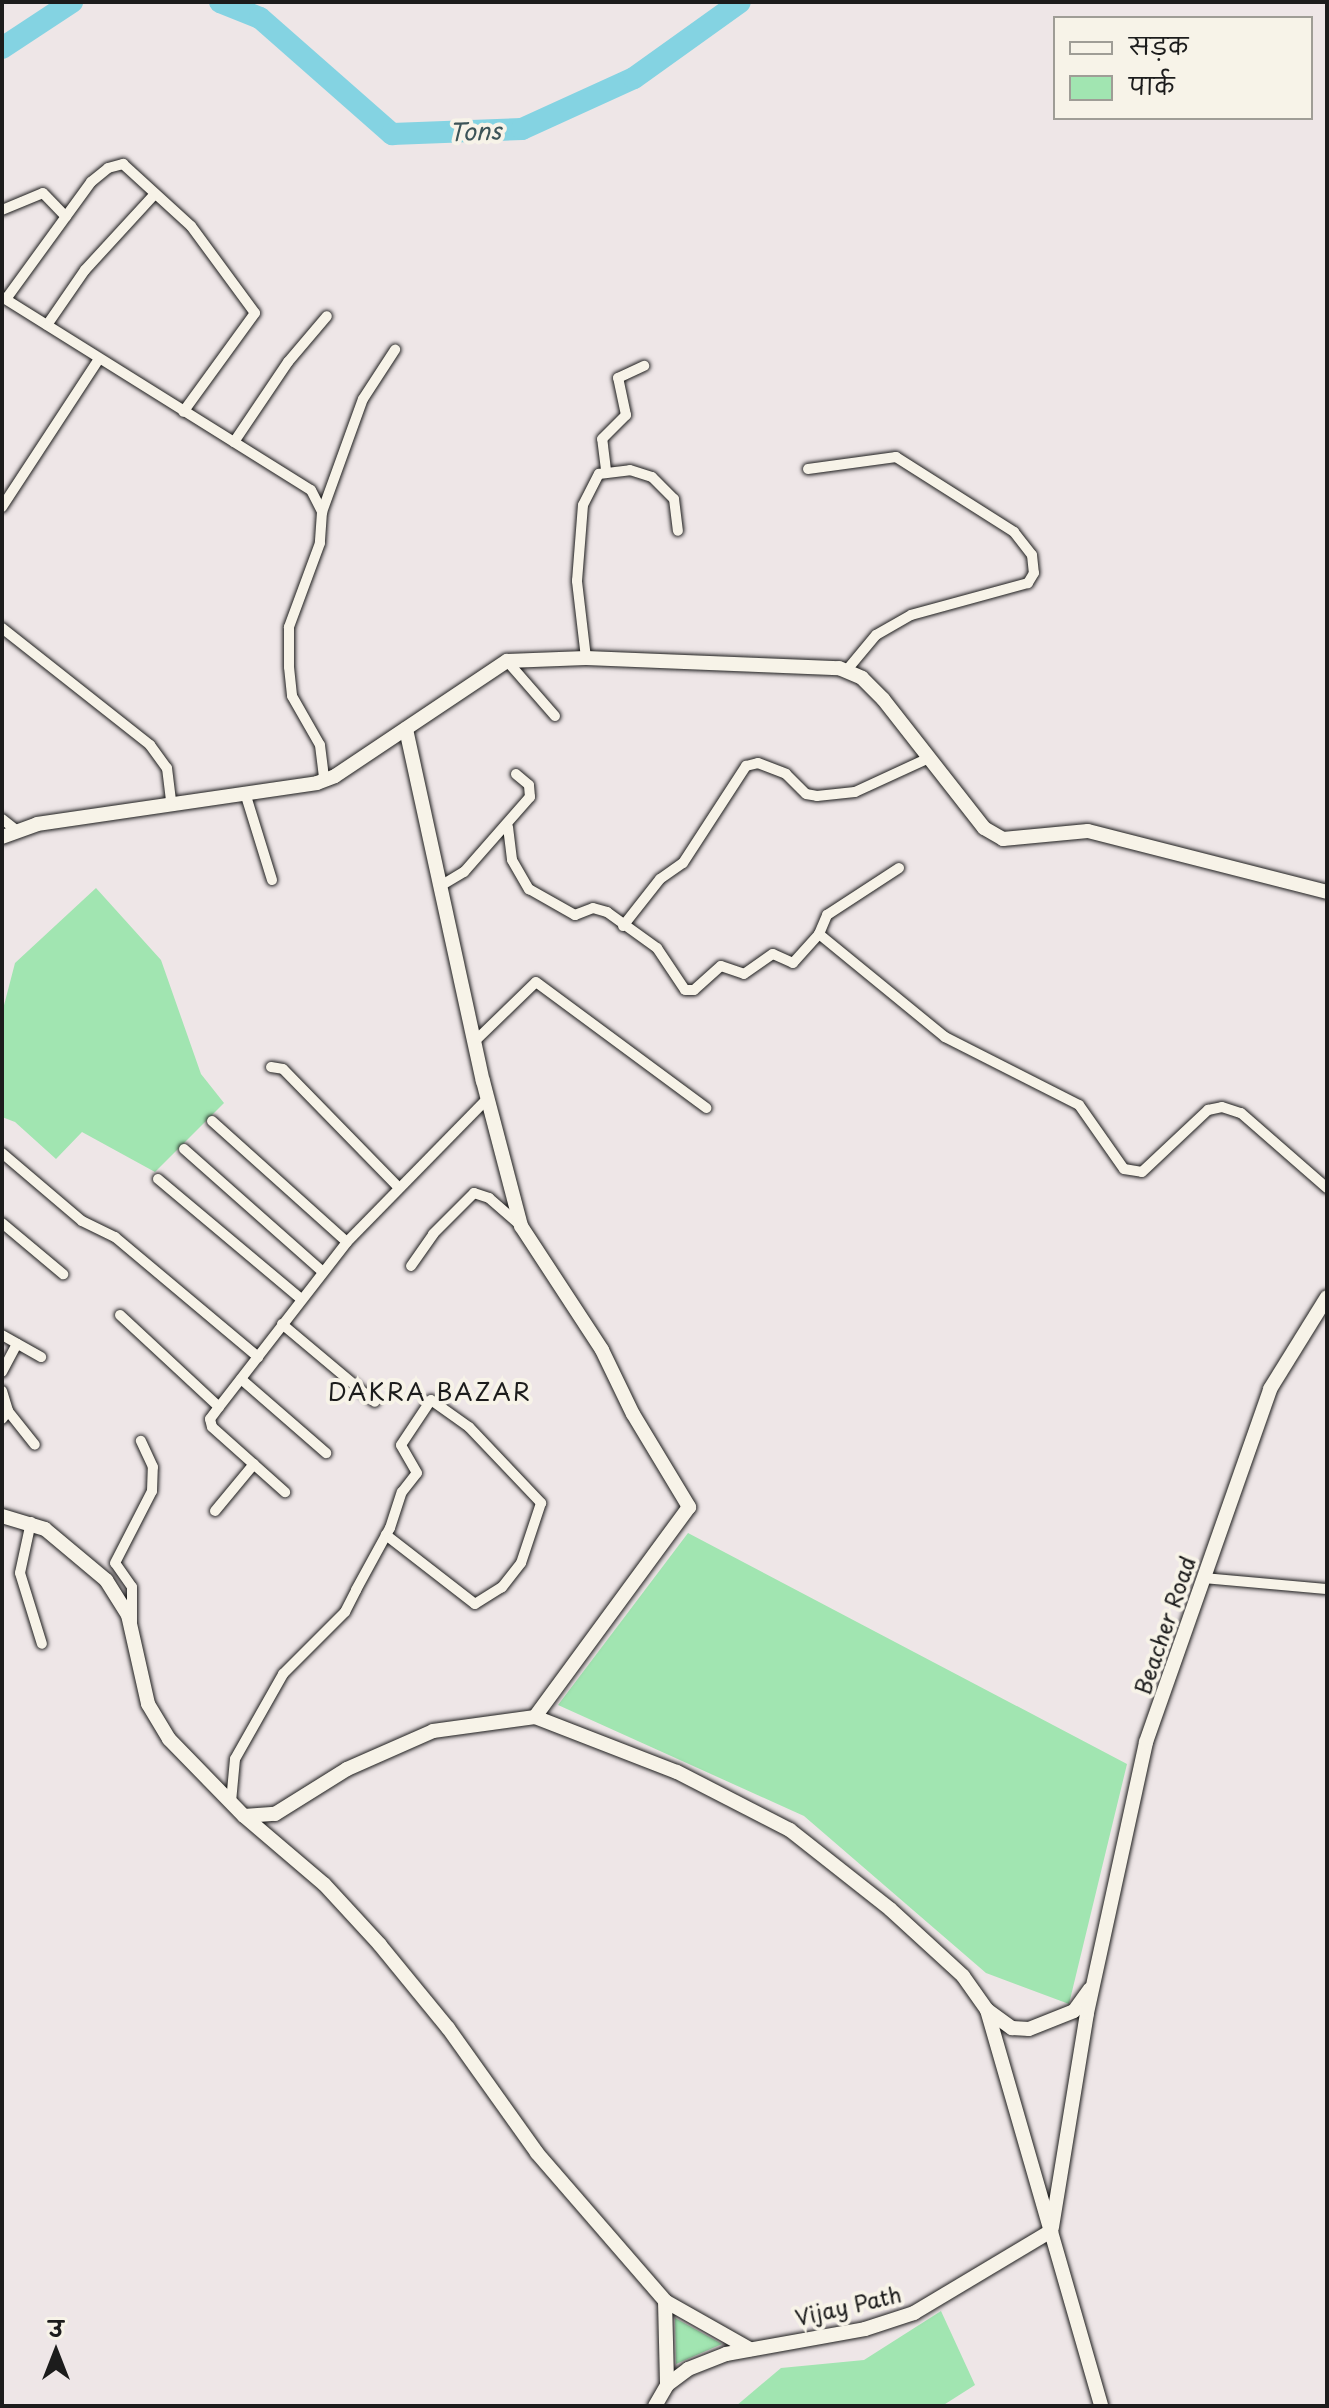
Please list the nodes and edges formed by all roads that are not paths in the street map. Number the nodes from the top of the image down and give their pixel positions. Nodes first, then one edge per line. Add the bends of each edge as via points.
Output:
1 (155, 194) junction
2 (2, 210) edge
3 (66, 217) junction
4 (4, 298) edge
5 (327, 316) dead end
6 (47, 325) junction
7 (395, 350) dead end
8 (99, 359) junction
9 (644, 366) dead end
10 (183, 412) junction
11 (234, 442) junction
12 (808, 469) dead end
13 (606, 470) junction
14 (2, 507) edge
15 (322, 512) junction
16 (678, 531) dead end
17 (2, 628) edge
18 (586, 658) junction
19 (507, 661) junction
20 (846, 671) junction
21 (555, 716) dead end
22 (406, 729) junction
23 (929, 758) junction
24 (516, 774) dead end
25 (324, 780) junction
26 (246, 796) junction
27 (172, 806) junction
28 (2, 819) edge
29 (508, 827) junction
30 (16, 830) junction
31 (2, 837) edge
32 (899, 868) dead end
33 (272, 880) dead end
34 (442, 885) junction
35 (1327, 892) edge
36 (623, 926) junction
37 (819, 934) junction
38 (474, 1042) junction
39 (271, 1067) dead end
40 (487, 1099) junction
41 (706, 1108) dead end
42 (212, 1121) dead end
43 (184, 1149) dead end
44 (2, 1153) edge
45 (158, 1179) dead end
46 (399, 1188) junction
47 (1327, 1188) edge
48 (2, 1223) edge
49 (521, 1226) junction
50 (347, 1242) junction
51 (411, 1266) dead end
52 (322, 1271) junction
53 (63, 1274) dead end
54 (1327, 1297) edge
55 (301, 1299) junction
56 (120, 1315) dead end
57 (282, 1324) junction
58 (2, 1335) edge
59 (17, 1344) junction
60 (41, 1357) dead end
61 (258, 1357) junction
62 (2, 1372) edge
63 (241, 1379) junction
64 (2, 1391) edge
65 (375, 1402) dead end
66 (219, 1407) junction
67 (5, 1415) edge
68 (141, 1441) dead end
69 (35, 1445) dead end
70 (326, 1453) dead end
71 (254, 1464) junction
72 (285, 1492) dead end
73 (215, 1511) dead end
74 (2, 1516) edge
75 (31, 1522) junction
76 (386, 1535) junction
77 (1203, 1578) junction
78 (1327, 1589) edge
79 (131, 1629) junction
80 (42, 1644) dead end
81 (535, 1717) junction
82 (231, 1802) junction
83 (244, 1816) junction
84 (1093, 1986) junction
85 (987, 2010) junction
86 (1051, 2231) junction
87 (665, 2301) junction
88 (750, 2349) junction
89 (667, 2385) junction
90 (655, 2406) edge
91 (1101, 2406) edge

1 - 3 street via 123,164 115,165 100,173
1 - 6 street via 85,270
1 - 10 street via 191,226 255,313
2 - 3 street via 43,193
3 - 4 street
4 - 6 street
5 - 11 street via 288,362
6 - 8 street
7 - 15 street via 363,399
8 - 10 street
8 - 14 street
9 - 13 street via 618,378 626,415 602,439
10 - 11 street
11 - 15 street via 303,483
12 - 20 street via 896,457 1014,532 1032,555 1034,573 1028,583 911,615 876,635
13 - 16 street via 652,477 674,499
13 - 18 street via 583,505 577,581
15 - 25 street via 317,555 289,627 289,667 292,696 320,745
17 - 27 street via 150,745 167,768
18 - 19 street
18 - 20 street
19 - 21 street
19 - 22 street
20 - 23 street via 883,699
22 - 25 street
22 - 34 street
23 - 35 street via 984,828 1003,839 1088,831
23 - 36 street via 855,792 817,796 806,794 786,774 752,763 724,794 683,863 660,879
24 - 29 street via 532,793
25 - 26 street
26 - 27 street
26 - 33 street
27 - 30 street
28 - 30 street
29 - 34 street via 464,872
29 - 36 street via 512,860 529,889 575,915 600,908
30 - 31 street
32 - 37 street via 835,908
34 - 38 street
36 - 37 street via 657,948 669,972 689,991 721,966 744,974 773,954 793,963
37 - 47 street via 945,1037 1079,1105 1124,1169 1142,1172 1208,1110 1222,1107 1241,1113
38 - 40 street
38 - 41 street via 536,982
39 - 46 street via 283,1069
40 - 46 street
40 - 49 street
42 - 50 street
43 - 52 street
44 - 61 street via 82,1221 115,1237
45 - 55 street
46 - 50 street
48 - 53 street
49 - 51 street via 489,1198 474,1193 433,1234
49 - 81 street via 602,1350 689,1507
50 - 52 street
52 - 55 street
54 - 77 street, Beacher Road via 1270,1389
55 - 57 street
56 - 66 street
57 - 61 street
57 - 65 street
58 - 59 street
59 - 60 street
59 - 62 street
61 - 63 street
63 - 66 street
63 - 70 street
64 - 67 street
66 - 71 street via 210,1419 212,1427
67 - 69 street
68 - 79 street via 153,1467 152,1491 115,1563 132,1587
71 - 72 street
71 - 73 street
74 - 75 street
75 - 79 street via 106,1580
75 - 80 street via 20,1573
76 - 76 street via 402,1492 417,1473 401,1445 433,1399 469,1427 541,1503 521,1563 502,1587 475,1604
76 - 82 street via 345,1612 283,1674 235,1759
77 - 78 street
77 - 84 street, Beacher Road via 1146,1742
79 - 82 street via 148,1704 169,1739
81 - 83 street via 433,1731 347,1769 275,1814
81 - 85 street via 677,1772 790,1830 890,1909 963,1976
82 - 83 street
83 - 87 street via 324,1884 380,1945 448,2028 537,2153
84 - 85 street via 1074,2011 1029,2029 1012,2028
84 - 86 street, Beacher Road
85 - 86 street
86 - 88 street, Vijay Path via 914,2313 865,2329
86 - 91 street
87 - 88 street
87 - 89 street
88 - 89 street, Vijay Path via 688,2369
89 - 90 street, Vijay Path

